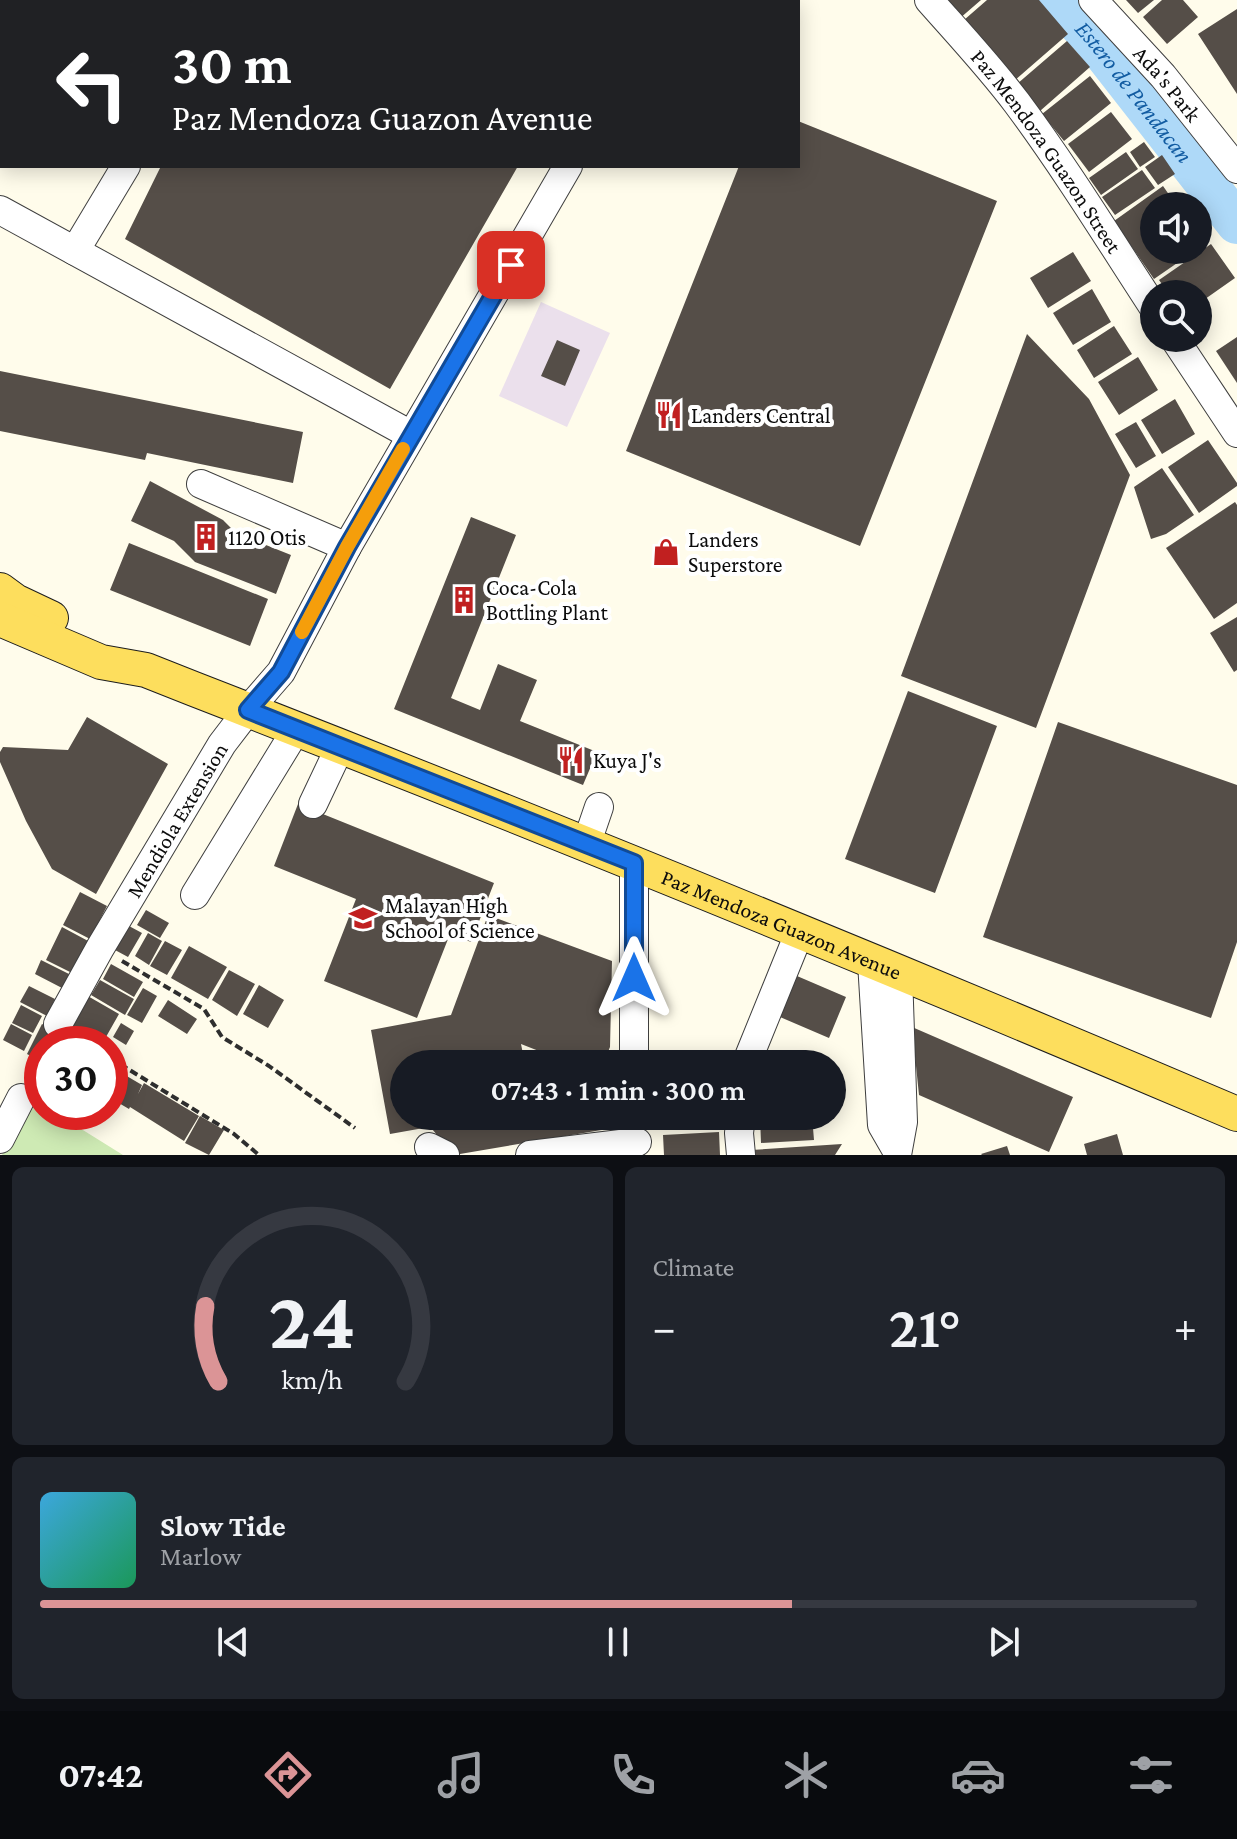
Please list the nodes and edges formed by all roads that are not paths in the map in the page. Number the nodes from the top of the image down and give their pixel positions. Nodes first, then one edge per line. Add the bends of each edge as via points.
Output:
1 (929, 0) edge
2 (1093, 0) edge
3 (125, 168) edge
4 (567, 168) edge
5 (1237, 169) edge
6 (0, 210) edge
7 (75, 251) junction
8 (1140, 287) edge
9 (1183, 352) edge
10 (1237, 433) edge
11 (411, 435) junction
12 (201, 484) dead end
13 (347, 547) junction
14 (0, 590) edge
15 (0, 619) edge
16 (146, 670) junction
17 (248, 710) junction
18 (296, 730) junction
19 (340, 747) junction
20 (313, 804) dead end
21 (599, 807) dead end
22 (586, 845) junction
23 (634, 863) junction
24 (195, 895) dead end
25 (800, 931) junction
26 (885, 967) junction
27 (58, 1024) dead end
28 (634, 1050) edge
29 (752, 1050) edge
30 (21, 1098) dead end
31 (1237, 1114) edge
32 (739, 1130) edge
33 (637, 1138) edge
34 (0, 1139) edge
35 (897, 1153) edge
36 (530, 1155) edge
37 (741, 1155) edge

1 - 8 street, Paz Mendoza Guazon Street via 1016,103
2 - 5 street, Ada's Park
3 - 7 street
4 - 11 street, Mendiola Extension
6 - 7 street
7 - 11 street
9 - 10 street
11 - 13 street, Mendiola Extension
12 - 13 street
13 - 17 street, Mendiola Extension via 281,672
14 - 16 main road, Paz Mendoza Guazon Avenue via 109,645
15 - 16 main road, Paz Mendoza Guazon Avenue via 101,662
16 - 17 main road, Paz Mendoza Guazon Avenue
17 - 18 main road, Paz Mendoza Guazon Avenue
17 - 27 street, Mendiola Extension via 222,744
18 - 19 main road, Paz Mendoza Guazon Avenue
18 - 24 street
19 - 20 street
19 - 22 main road, Paz Mendoza Guazon Avenue
21 - 22 street
22 - 23 main road, Paz Mendoza Guazon Avenue
23 - 25 main road, Paz Mendoza Guazon Avenue
23 - 28 street
25 - 26 main road, Paz Mendoza Guazon Avenue
25 - 29 street
26 - 31 main road, Paz Mendoza Guazon Avenue
26 - 35 street via 903,1122
30 - 34 street
32 - 37 street
33 - 36 street

